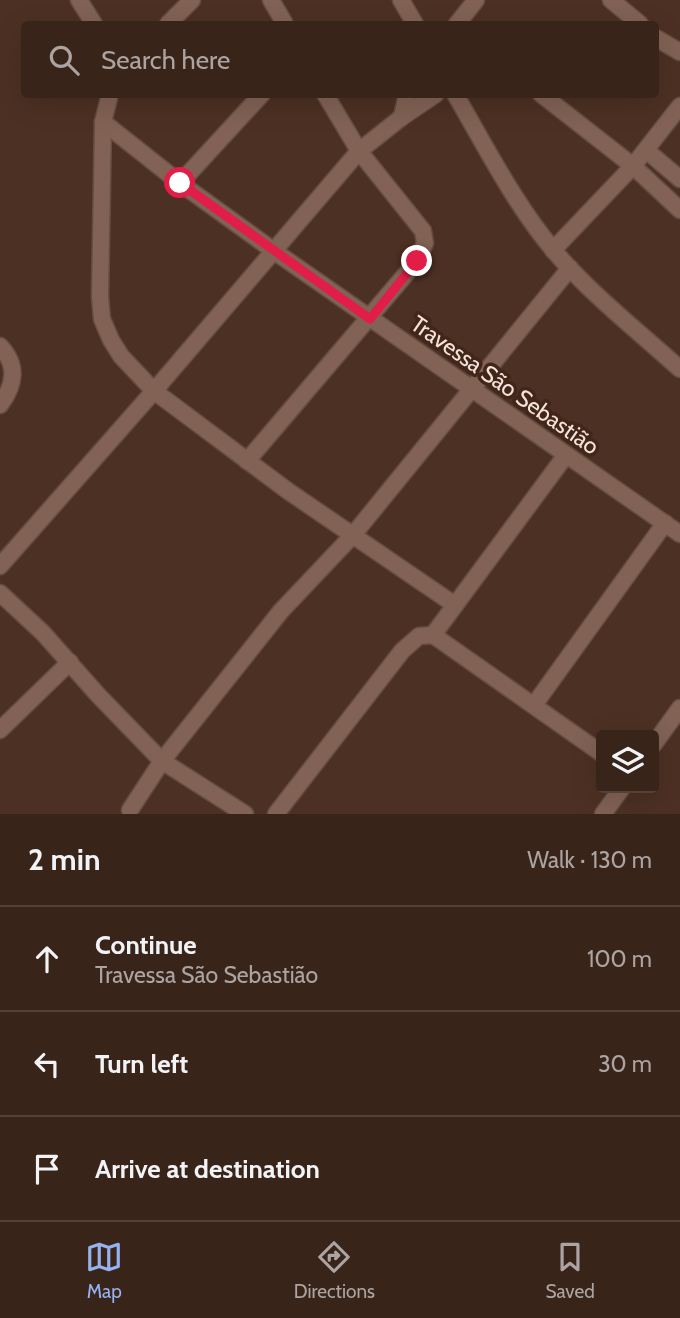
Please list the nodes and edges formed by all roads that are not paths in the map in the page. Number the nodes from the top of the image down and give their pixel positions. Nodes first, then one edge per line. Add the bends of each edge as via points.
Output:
1 (79, 0) edge
2 (192, 0) edge
3 (271, 0) edge
4 (401, 0) edge
5 (476, 0) edge
6 (611, 0) edge
7 (91, 21) edge
8 (171, 21) edge
9 (283, 21) edge
10 (413, 21) edge
11 (459, 21) edge
12 (636, 21) edge
13 (659, 40) edge
14 (679, 51) edge
15 (109, 98) edge
16 (258, 98) edge
17 (327, 98) edge
18 (406, 98) edge
19 (430, 98) edge
20 (457, 98) edge
21 (546, 98) edge
22 (680, 106) edge
23 (402, 117) junction
24 (103, 122) junction
25 (646, 150) junction
26 (359, 151) junction
27 (633, 166) junction
28 (680, 179) edge
29 (180, 183) junction
30 (680, 210) edge
31 (553, 250) junction
32 (274, 251) junction
33 (570, 268) junction
34 (370, 319) junction
35 (0, 346) edge
36 (680, 369) edge
37 (472, 390) junction
38 (154, 391) junction
39 (0, 405) edge
40 (566, 455) junction
41 (247, 461) junction
42 (665, 523) junction
43 (680, 534) edge
44 (353, 535) junction
45 (0, 566) edge
46 (0, 593) edge
47 (456, 605) junction
48 (433, 635) junction
49 (70, 662) junction
50 (534, 705) junction
51 (680, 708) edge
52 (0, 730) edge
53 (659, 737) edge
54 (596, 750) edge
55 (162, 761) junction
56 (618, 793) edge
57 (130, 810) dead end
58 (245, 814) edge
59 (276, 814) edge
60 (603, 814) edge

1 - 7 street
2 - 8 street
3 - 9 street
4 - 10 street
5 - 11 street
6 - 12 street
13 - 14 street
15 - 24 street
16 - 29 street
17 - 26 street
18 - 23 street
19 - 23 street
20 - 31 street
21 - 27 street
22 - 25 street
23 - 26 street
24 - 29 street, Travessa São Sebastião
24 - 38 street via 102,319 121,356
25 - 27 street
25 - 28 street
26 - 32 street
26 - 34 street via 425,237 417,261
27 - 30 street
27 - 31 street
29 - 32 street, Travessa São Sebastião
31 - 33 street
32 - 34 street, Travessa São Sebastião
32 - 38 street
33 - 36 street
33 - 37 street
34 - 37 street, Travessa São Sebastião
34 - 41 street
35 - 39 street via 9,357 14,376
37 - 40 street, Travessa São Sebastião
37 - 44 street
38 - 41 street
38 - 45 street
40 - 42 street, Travessa São Sebastião
40 - 47 street
41 - 44 street
42 - 43 street, Travessa São Sebastião
42 - 50 street
44 - 47 street
44 - 55 street via 281,611
46 - 49 street
47 - 48 street
48 - 50 street
48 - 59 street via 419,636 402,651
49 - 52 street
49 - 55 street
50 - 54 street
51 - 53 street
55 - 57 street
55 - 58 street
56 - 60 street

